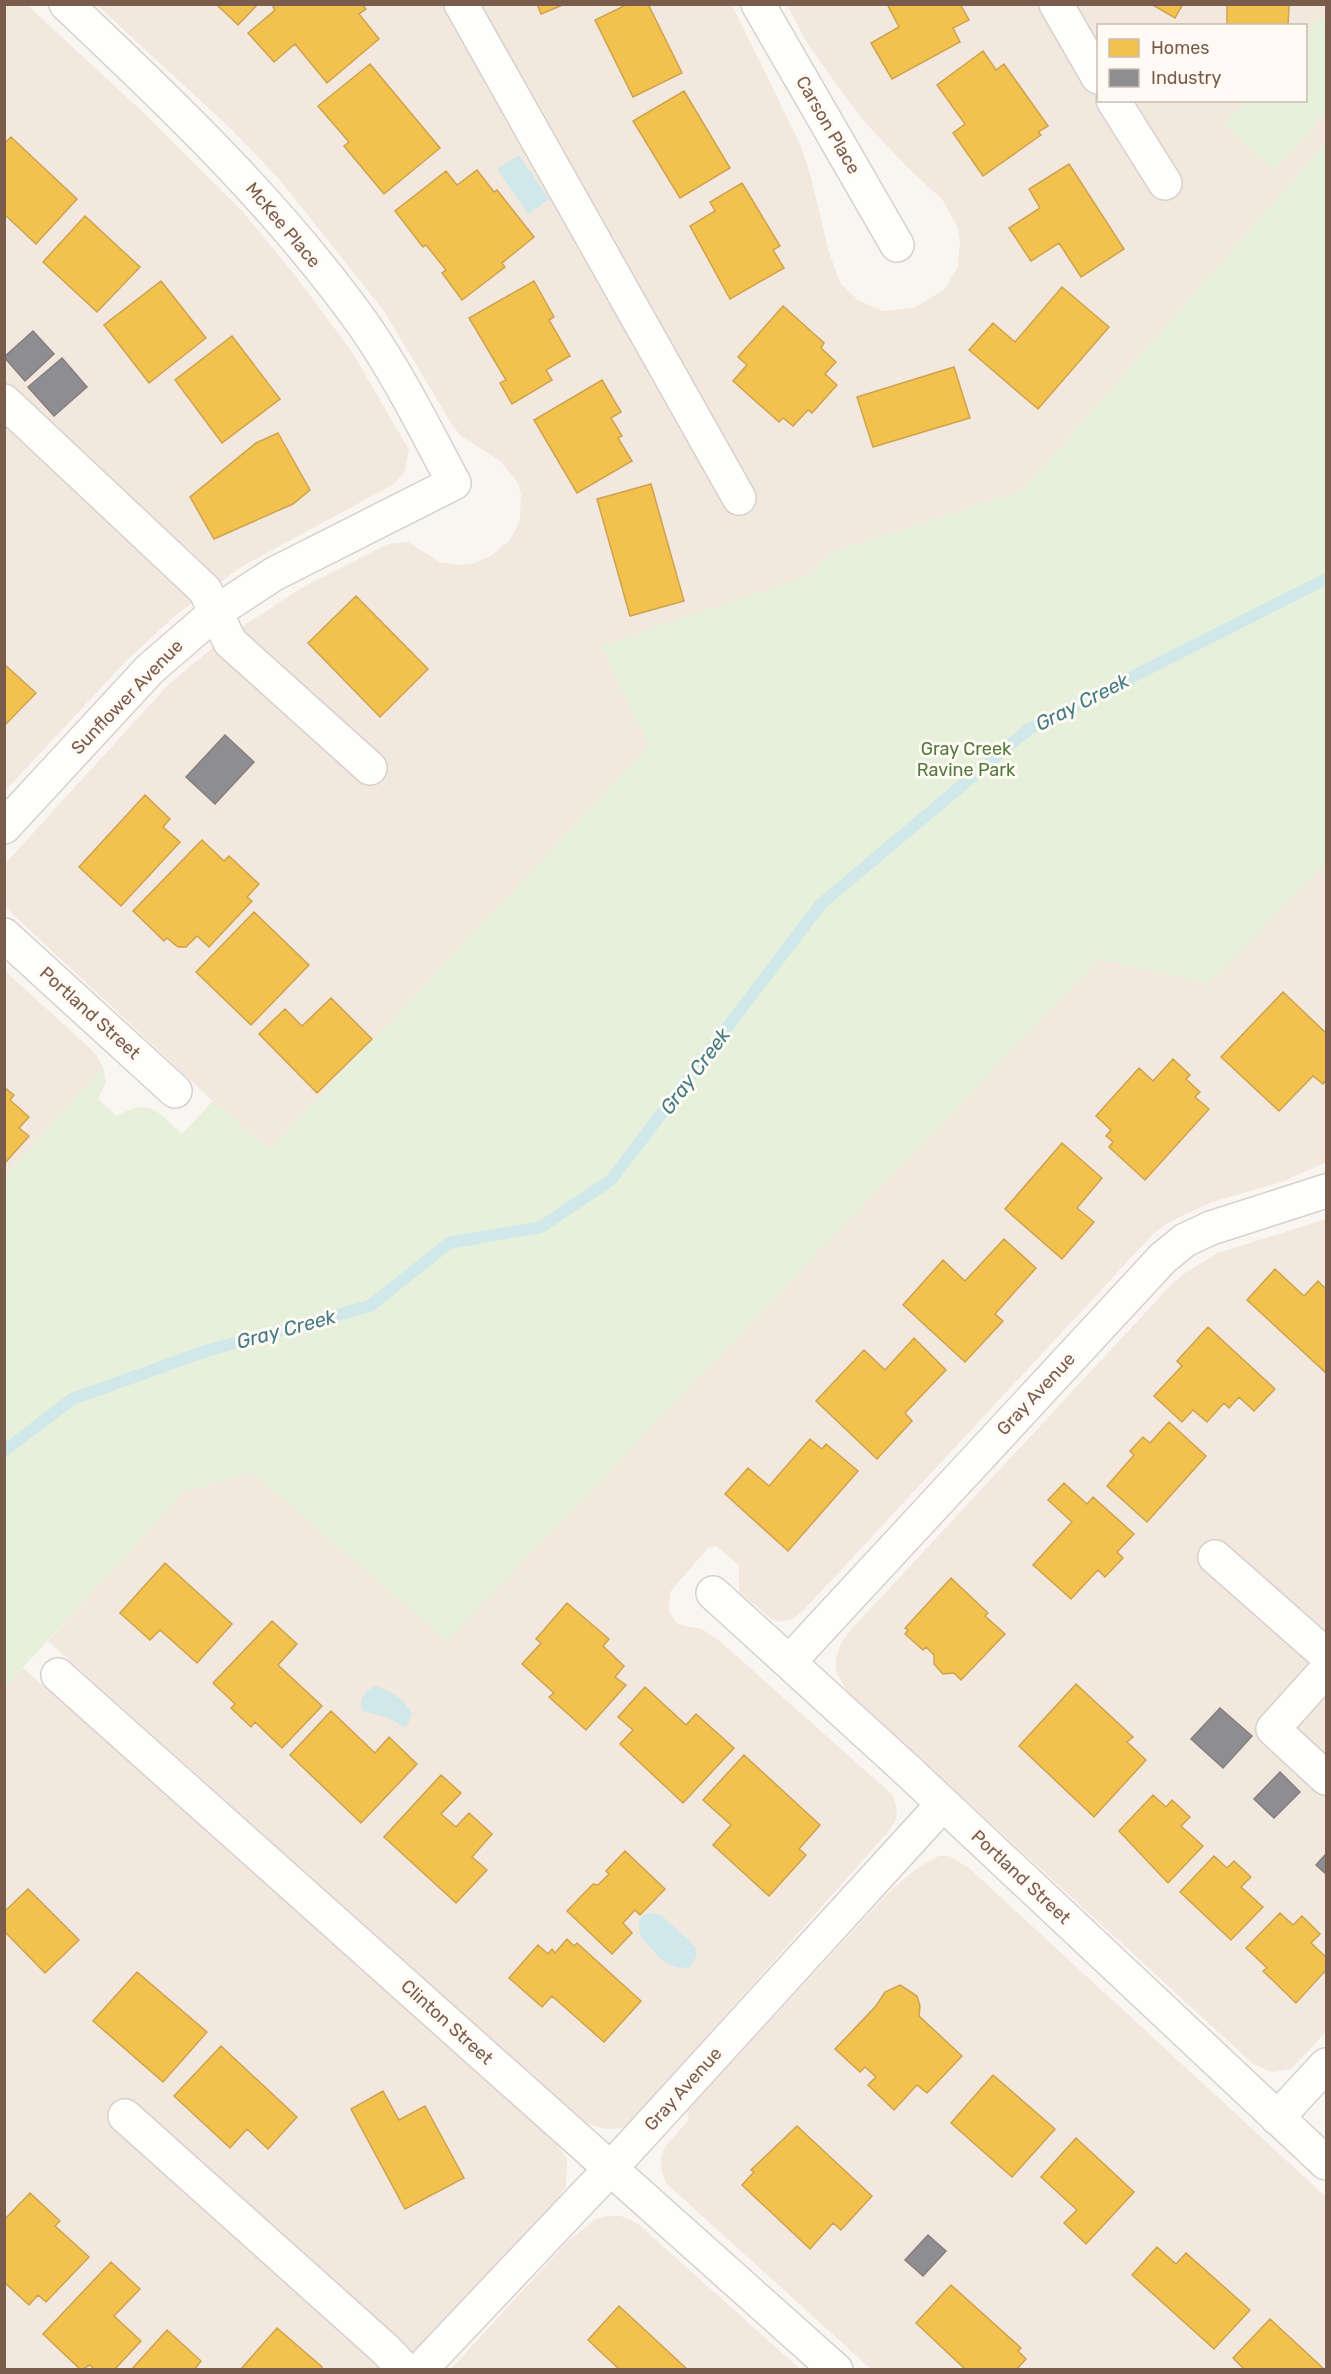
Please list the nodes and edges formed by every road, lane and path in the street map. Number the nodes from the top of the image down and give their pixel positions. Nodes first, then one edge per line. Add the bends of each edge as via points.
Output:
1 (66, 4) edge
2 (461, 4) edge
3 (758, 4) edge
4 (1056, 4) edge
5 (1097, 75) edge
6 (1114, 102) edge
7 (1165, 183) dead end
8 (897, 245) dead end
9 (4, 401) edge
10 (454, 483) joint
11 (739, 498) dead end
12 (216, 612) junction
13 (370, 768) dead end
14 (4, 827) edge
15 (4, 935) edge
16 (175, 1091) dead end
17 (1326, 1191) edge
18 (1215, 1557) dead end
19 (713, 1593) dead end
20 (1326, 1655) edge
21 (789, 1662) junction
22 (1326, 1670) edge
23 (58, 1675) dead end
24 (1326, 1778) edge
25 (943, 1804) junction
26 (1326, 2065) edge
27 (125, 2116) dead end
28 (1277, 2118) junction
29 (1326, 2163) edge
30 (611, 2168) junction
31 (405, 2370) edge
32 (420, 2370) edge
33 (836, 2370) edge

1 - 10 street, McKee Place via 212,144 283,222 370,335
2 - 11 street
3 - 8 street, Carson Place
4 - 5 street
6 - 7 street
9 - 12 street via 205,590
10 - 12 street, Sunflower Avenue via 274,574
12 - 13 street via 230,642
12 - 14 street, Sunflower Avenue via 150,669
15 - 16 street, Portland Street
17 - 21 street, Gray Avenue via 1211,1227 1162,1258
18 - 20 street
19 - 21 street, Portland Street
21 - 25 street, Portland Street
22 - 24 street via 1273,1729
23 - 30 street, Clinton Street
25 - 28 street, Portland Street
25 - 30 street, Gray Avenue
26 - 28 street
27 - 31 street
28 - 29 street, Portland Street
30 - 32 street, Gray Avenue
30 - 33 street, Clinton Street

